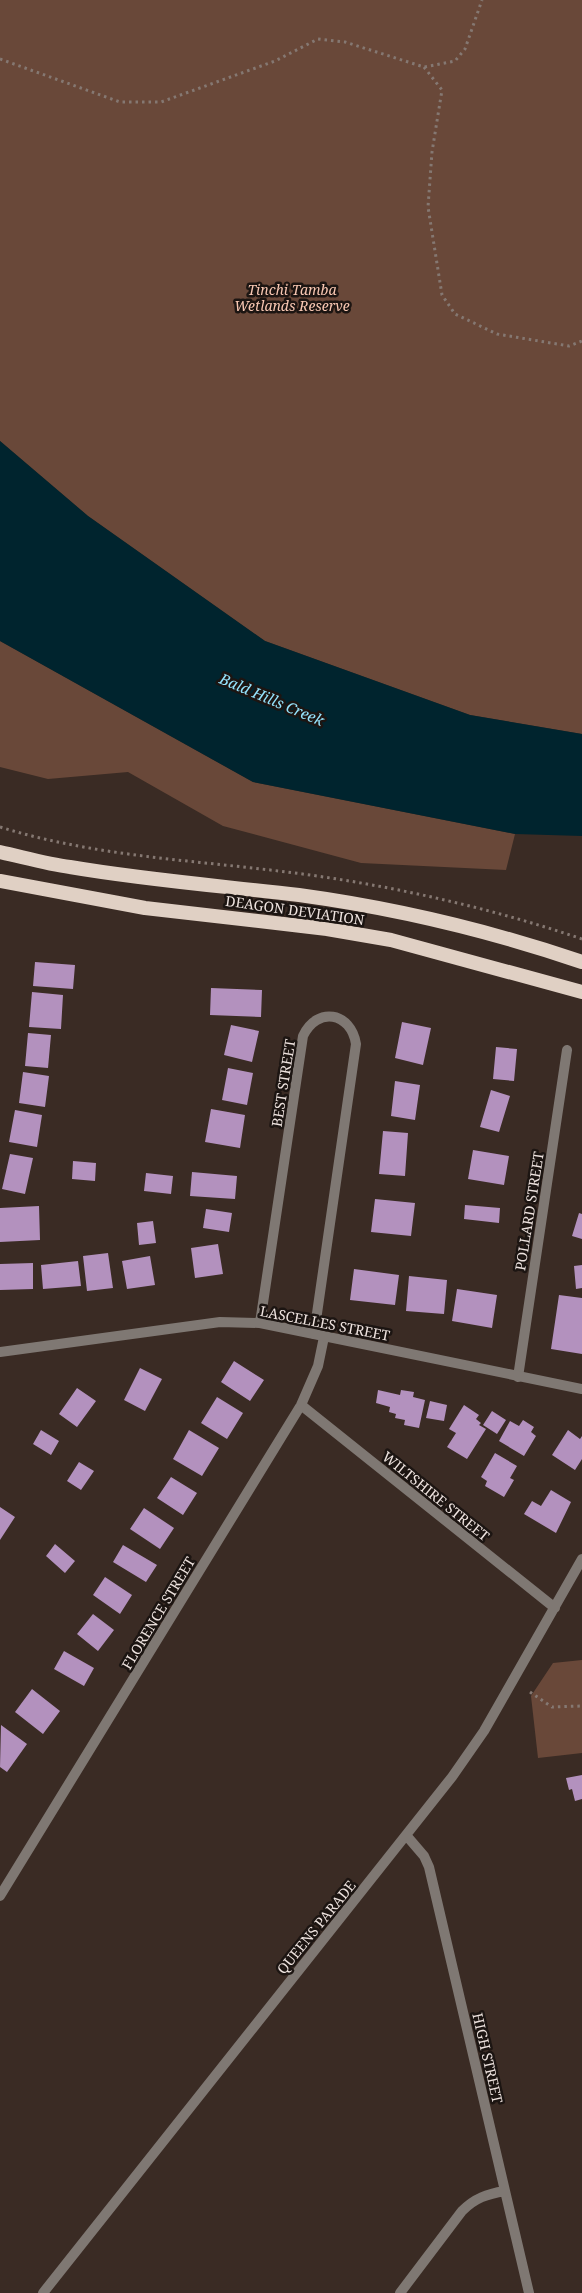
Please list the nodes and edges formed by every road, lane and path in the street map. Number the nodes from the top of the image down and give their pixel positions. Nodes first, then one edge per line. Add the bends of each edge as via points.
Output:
1 (482, 0) edge
2 (0, 59) edge
3 (424, 66) junction
4 (582, 341) edge
5 (0, 852) edge
6 (0, 880) edge
7 (582, 962) edge
8 (582, 992) edge
9 (567, 1050) dead end
10 (260, 1323) junction
11 (319, 1335) junction
12 (0, 1352) edge
13 (518, 1377) junction
14 (582, 1389) edge
15 (301, 1405) junction
16 (582, 1559) edge
17 (555, 1608) junction
18 (530, 1692) dead end
19 (582, 1706) edge
20 (406, 1835) junction
21 (0, 1896) edge
22 (505, 2191) junction
23 (43, 2293) edge
24 (400, 2293) edge
25 (529, 2293) edge

1 - 3 path via 465,49 455,62
2 - 3 path via 120,102 161,102 275,61 318,39 345,42
3 - 4 path via 442,90 432,152 428,207 442,295 455,314 497,334 569,346
5 - 7 highway, DEAGON DEVIATION via 68,867 301,896 390,912 465,928
6 - 8 highway, DEAGON DEVIATION via 145,908 391,940
9 - 13 street, POLLARD STREET
10 - 11 street, LASCELLES STREET
10 - 11 street, BEST STREET via 303,1036 316,1019 326,1016 338,1018 348,1024 356,1044
10 - 12 street, LASCELLES STREET via 220,1322
11 - 13 street, LASCELLES STREET
11 - 15 street, FLORENCE STREET via 318,1366
13 - 14 street, LASCELLES STREET
15 - 17 street, WILTSHIRE STREET
15 - 21 street, FLORENCE STREET
16 - 17 street, QUEENS PARADE
17 - 20 street, QUEENS PARADE via 484,1731
18 - 19 path via 552,1707
20 - 22 street, HIGH STREET via 429,1867
20 - 23 street, QUEENS PARADE
22 - 24 street via 471,2202
22 - 25 street, HIGH STREET

